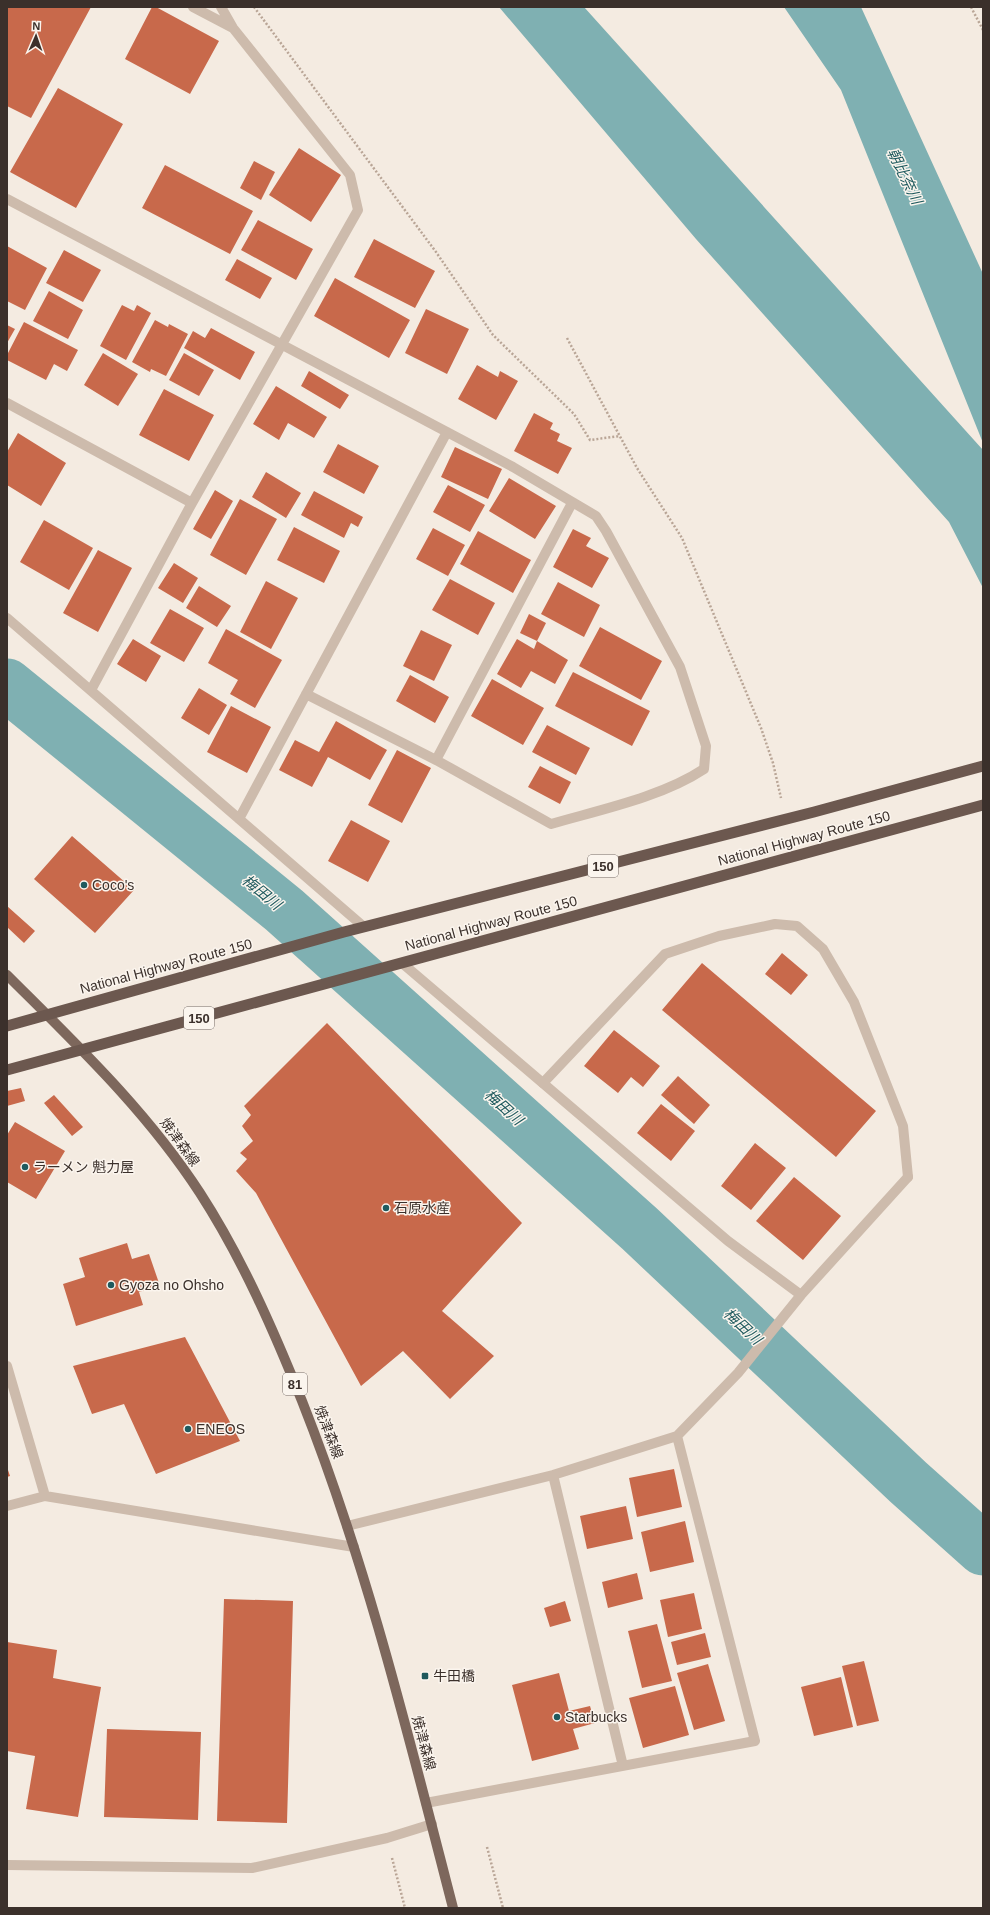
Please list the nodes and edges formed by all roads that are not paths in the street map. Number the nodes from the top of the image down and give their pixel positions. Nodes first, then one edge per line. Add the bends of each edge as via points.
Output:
1 (193, 7) edge
2 (220, 7) edge
3 (233, 28) junction
4 (7, 199) edge
5 (282, 344) junction
6 (7, 402) edge
7 (447, 432) junction
8 (192, 503) junction
9 (572, 503) junction
10 (7, 618) edge
11 (92, 690) junction
12 (306, 694) junction
13 (436, 760) junction
14 (983, 766) edge
15 (983, 805) edge
16 (239, 819) junction
17 (364, 927) junction
18 (402, 963) junction
19 (7, 976) edge
20 (46, 1015) junction
21 (7, 1026) edge
22 (83, 1049) junction
23 (7, 1070) edge
24 (543, 1083) junction
25 (801, 1296) junction
26 (7, 1366) edge
27 (677, 1436) junction
28 (553, 1475) junction
29 (45, 1496) junction
30 (7, 1506) edge
31 (347, 1526) junction
32 (354, 1547) junction
33 (623, 1766) junction
34 (426, 1804) junction
35 (432, 1824) junction
36 (7, 1865) edge
37 (453, 1908) edge

1 - 3 street
2 - 3 street
3 - 5 street via 350,175 358,210
4 - 5 street
5 - 7 street
5 - 8 street
6 - 8 street
7 - 9 street via 513,467
7 - 12 street
8 - 11 street
9 - 13 street
9 - 13 street via 596,516 606,531 680,667 706,746 704,769 690,778 640,798 551,824
10 - 11 street
11 - 16 street
12 - 13 street
12 - 16 street
14 - 17 highway, National Highway Route 150 / 150
15 - 18 highway, National Highway Route 150 / 150
16 - 17 street
17 - 20 highway, National Highway Route 150 / 150
18 - 22 highway, National Highway Route 150 / 150
18 - 24 street
19 - 20 main road, 焼津森線 / 81
20 - 21 highway, National Highway Route 150 / 150
20 - 22 main road, 焼津森線 / 81
22 - 23 highway, National Highway Route 150 / 150
22 - 31 main road, 焼津森線 / 81 via 145,1117 200,1192 244,1268 322,1452
24 - 25 street via 728,1241
24 - 25 street via 665,954 726,934 775,924 797,926 823,949 854,1002 903,1126 908,1177
25 - 27 street via 738,1373
26 - 29 street
27 - 28 street
27 - 33 street via 755,1741
28 - 31 street
28 - 33 street
29 - 30 street
29 - 32 street
31 - 32 main road, 焼津森線 / 81
32 - 34 main road, 焼津森線 / 81
33 - 34 street
34 - 35 main road, 焼津森線 / 81
35 - 36 street via 387,1838 252,1868
35 - 37 main road, 焼津森線 / 81

